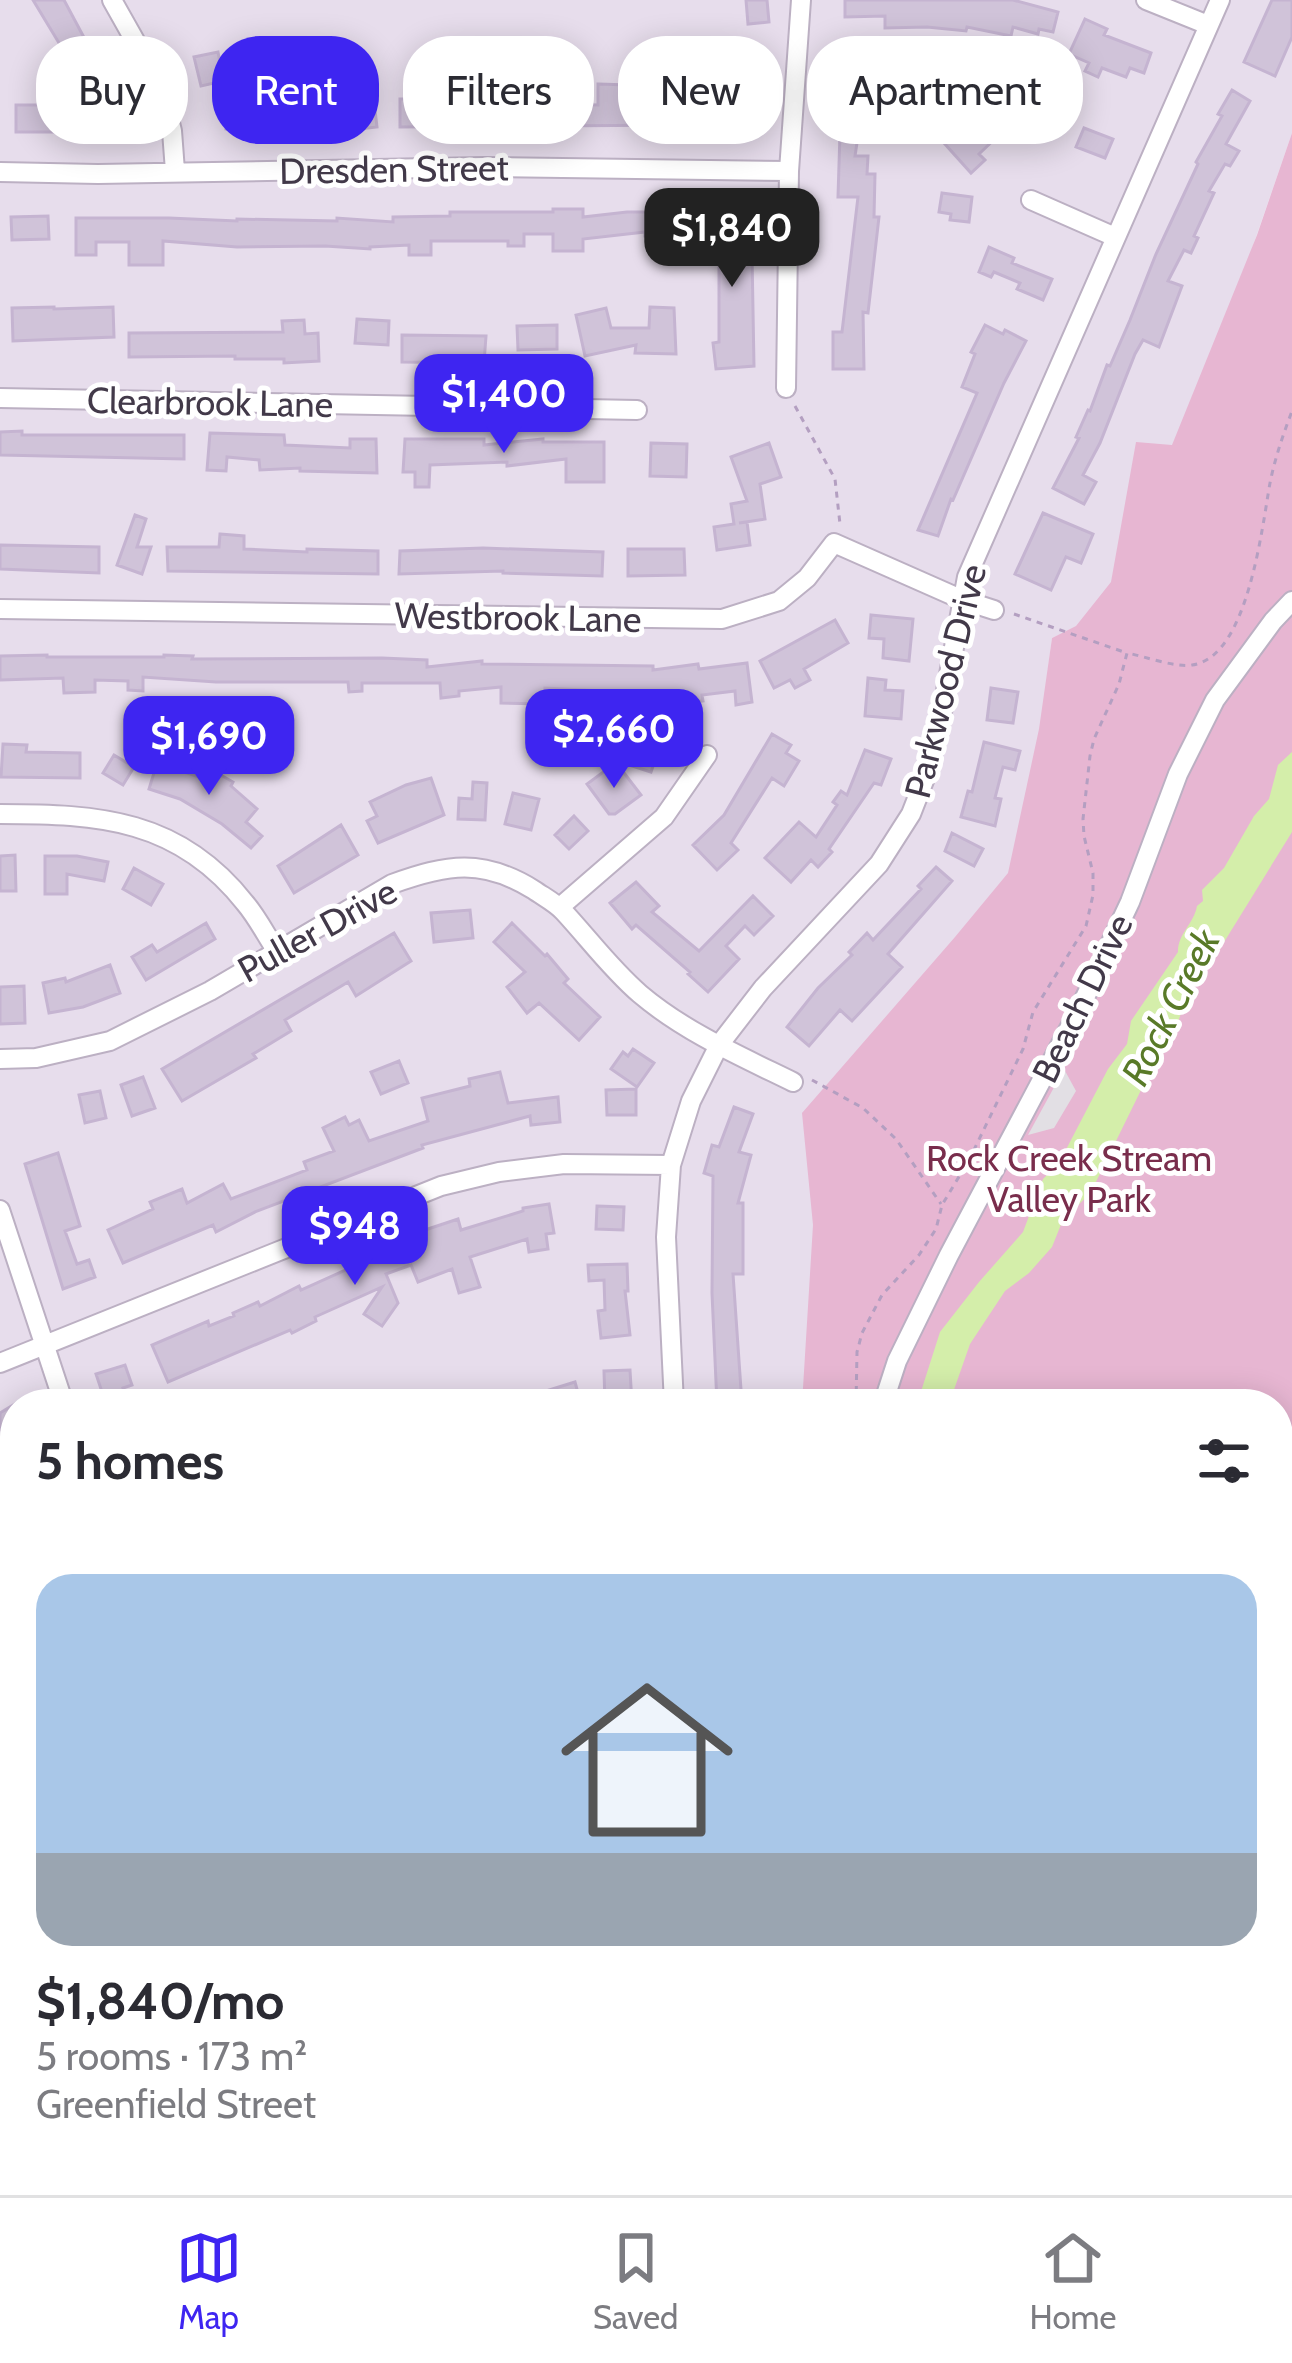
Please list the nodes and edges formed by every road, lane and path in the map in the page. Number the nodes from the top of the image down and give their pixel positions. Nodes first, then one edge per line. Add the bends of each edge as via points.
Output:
1 (112, 0) edge
2 (801, 0) edge
3 (1146, 0) edge
4 (1220, 0) edge
5 (1208, 26) junction
6 (175, 171) junction
7 (789, 171) junction
8 (0, 172) edge
9 (1031, 200) dead end
10 (1115, 237) junction
11 (785, 388) joint
12 (0, 398) edge
13 (637, 410) dead end
14 (1292, 411) edge
15 (834, 543) junction
16 (963, 600) junction
17 (1292, 601) edge
18 (0, 609) edge
19 (994, 610) joint
20 (1127, 652) junction
21 (707, 755) dead end
22 (0, 814) edge
23 (560, 907) junction
24 (276, 950) junction
25 (719, 1045) junction
26 (0, 1059) edge
27 (795, 1078) joint
28 (671, 1165) junction
29 (942, 1205) junction
30 (0, 1210) edge
31 (44, 1345) junction
32 (0, 1363) edge
33 (59, 1389) edge
34 (673, 1389) edge
35 (856, 1389) edge
36 (888, 1389) edge

1 - 6 street via 161,87
2 - 7 street
3 - 5 street
4 - 5 street, Parkwood Drive
5 - 10 street, Parkwood Drive
6 - 7 street, Dresden Street
6 - 8 street, Dresden Street
7 - 11 street
9 - 10 street
10 - 16 street, Parkwood Drive
11 - 15 path via 835,478 841,523
12 - 13 street, Clearbrook Lane
14 - 20 path via 1249,592 1226,639 1192,665
15 - 16 street
15 - 18 street, Westbrook Lane via 778,601 722,620
16 - 19 street
16 - 25 street, Parkwood Drive via 929,768 911,814 879,864
17 - 36 street, Beach Drive via 1215,700 1091,985
19 - 20 path
20 - 29 path via 1090,756 1083,819 1094,873 1086,926 1033,1012 999,1100
21 - 23 street via 664,817
22 - 24 street via 100,818 162,834 200,857 245,902
23 - 24 street, Puller Drive via 509,875 463,866 392,884
23 - 25 street, Puller Drive via 641,995
24 - 26 street, Puller Drive via 110,1041
25 - 27 street, Puller Drive
25 - 28 street, Parkwood Drive
27 - 29 path via 863,1108 896,1139
28 - 31 street via 564,1163 441,1186
28 - 34 street, Parkwood Drive
29 - 35 path via 928,1243 882,1295 862,1333
30 - 31 street
31 - 32 street
31 - 33 street

